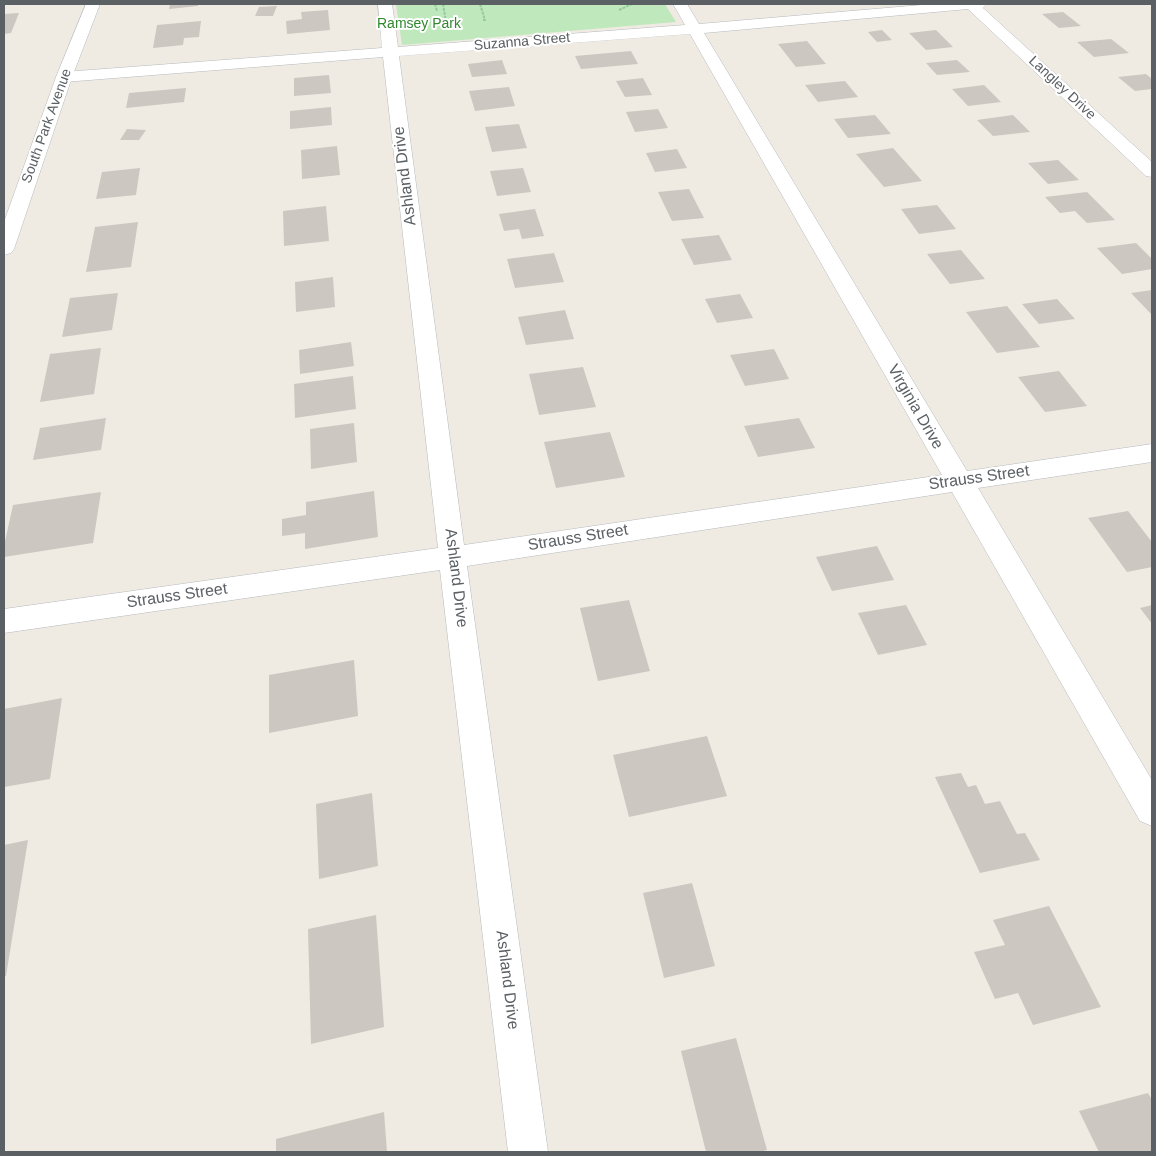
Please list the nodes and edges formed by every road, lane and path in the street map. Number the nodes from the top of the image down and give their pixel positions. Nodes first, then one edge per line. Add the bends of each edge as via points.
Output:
1 (93, 4) edge
2 (385, 4) edge
3 (435, 4) edge
4 (443, 4) edge
5 (480, 4) edge
6 (680, 4) edge
7 (971, 4) edge
8 (980, 4) edge
9 (436, 10) dead end
10 (475, 20) dead end
11 (465, 21) dead end
12 (694, 29) junction
13 (390, 52) junction
14 (64, 78) junction
15 (1152, 172) edge
16 (4, 249) edge
17 (1152, 453) edge
18 (958, 481) junction
19 (454, 557) junction
20 (4, 621) edge
21 (1152, 810) edge
22 (528, 1152) edge

1 - 14 street, South Park Avenue
2 - 13 street, Ashland Drive
3 - 9 path
4 - 11 path via 446,22
5 - 10 path via 485,20
6 - 12 street, Virginia Drive
7 - 8 street, Suzanna Street
7 - 12 street, Suzanna Street
7 - 15 street, Langley Drive
12 - 13 street, Suzanna Street
12 - 18 street, Virginia Drive
13 - 14 street, Suzanna Street
13 - 19 street, Ashland Drive
14 - 16 street, South Park Avenue
17 - 18 street, Strauss Street
18 - 19 street, Strauss Street
18 - 21 street, Virginia Drive
19 - 20 street, Strauss Street
19 - 22 street, Ashland Drive

